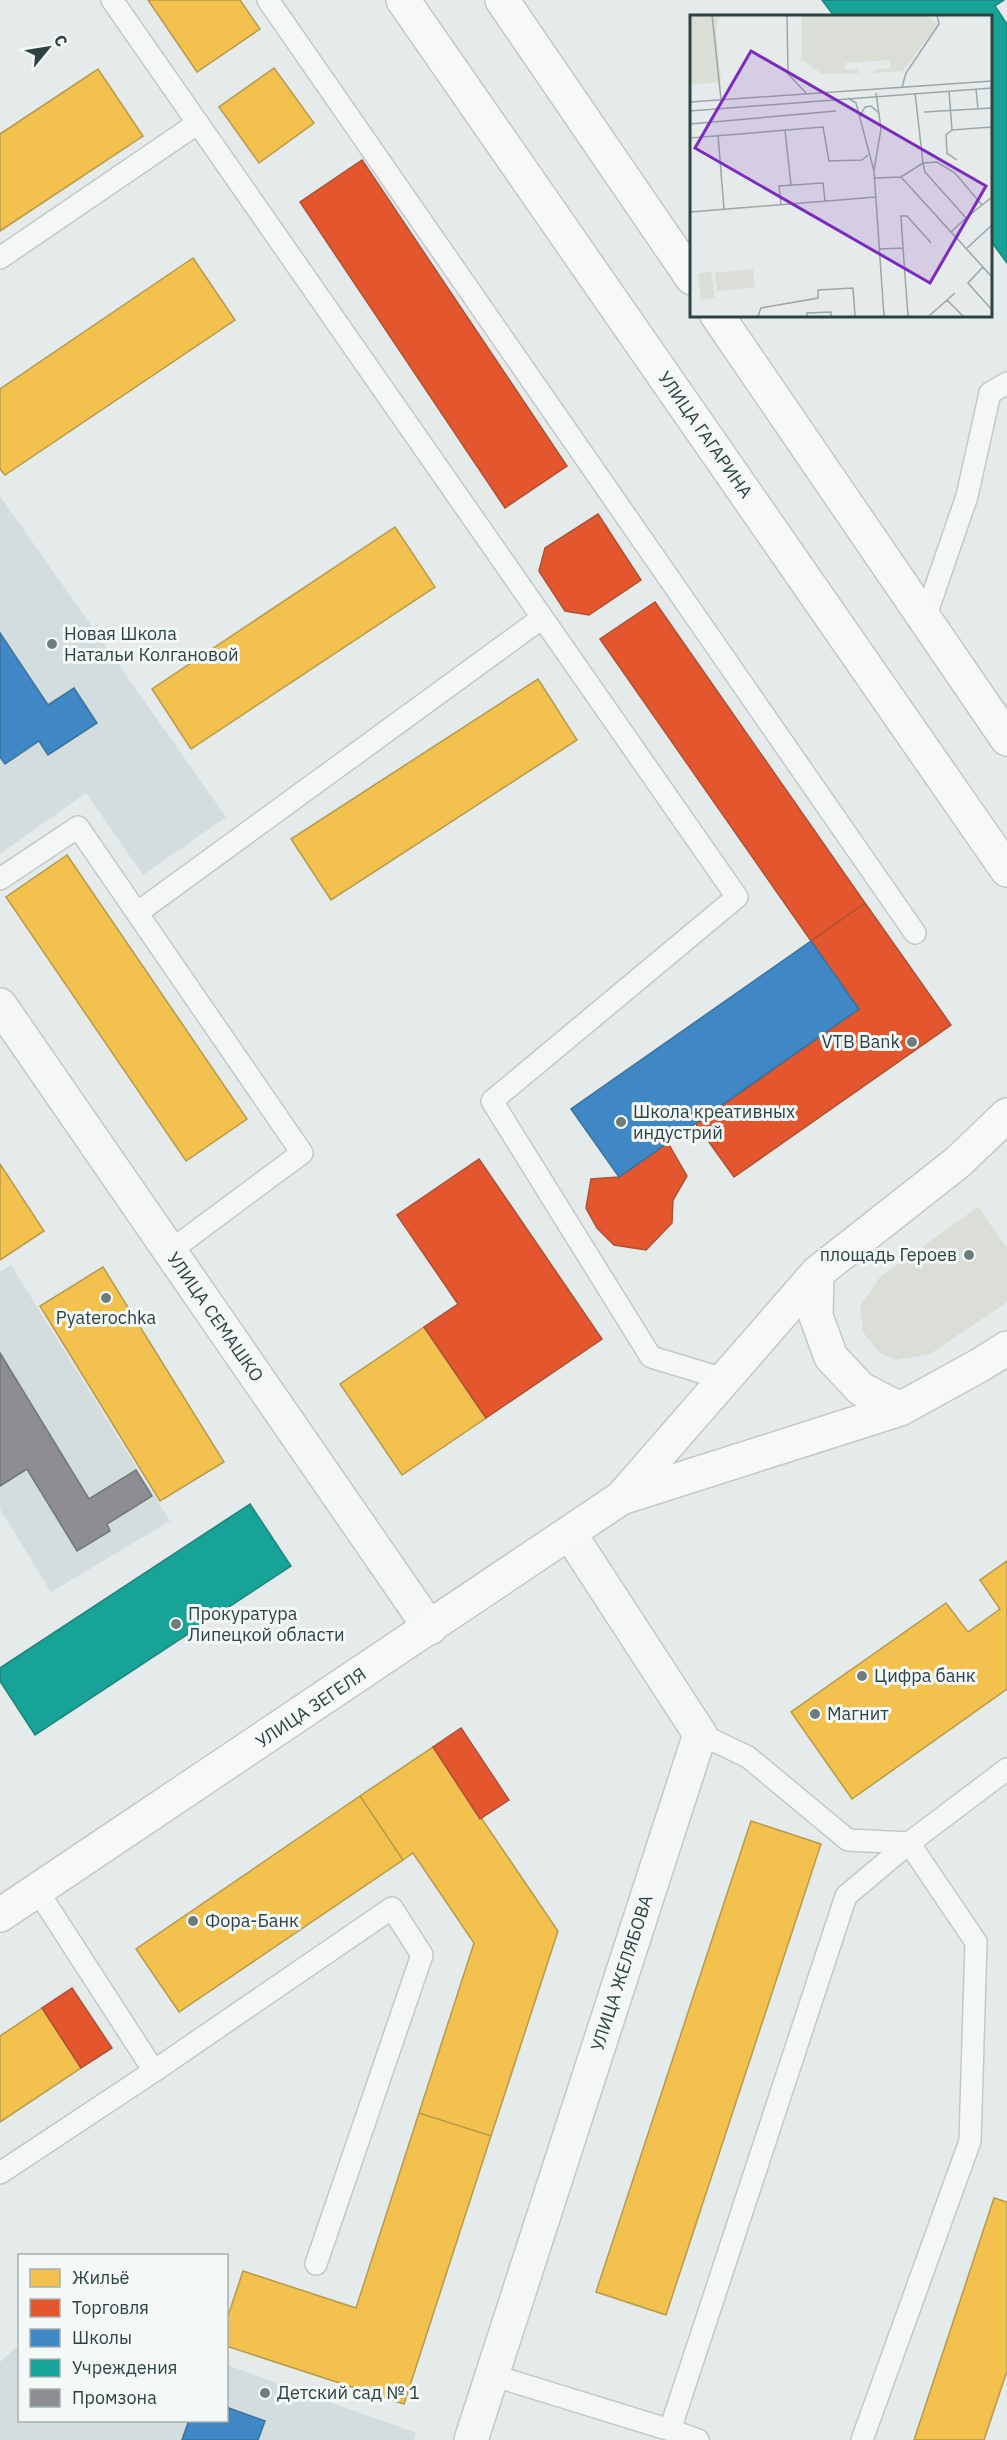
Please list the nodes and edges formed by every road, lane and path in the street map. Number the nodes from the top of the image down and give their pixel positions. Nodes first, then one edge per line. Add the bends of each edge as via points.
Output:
1 (112, 0) edge
2 (268, 0) edge
3 (403, 0) edge
4 (502, 0) edge
5 (198, 123) junction
6 (0, 258) edge
7 (690, 275) edge
8 (718, 316) edge
9 (1007, 383) edge
10 (543, 618) junction
11 (925, 618) junction
12 (1007, 739) edge
13 (1007, 870) edge
14 (0, 879) edge
15 (137, 913) junction
16 (915, 933) dead end
17 (0, 1005) edge
18 (1007, 1115) edge
19 (1007, 1134) edge
20 (975, 1146) junction
21 (170, 1251) junction
22 (817, 1273) junction
23 (1007, 1347) edge
24 (994, 1360) edge
25 (724, 1379) junction
26 (900, 1408) junction
27 (621, 1498) junction
28 (570, 1534) junction
29 (430, 1628) junction
30 (700, 1734) junction
31 (1007, 1769) edge
32 (909, 1843) junction
33 (37, 1890) junction
34 (0, 1915) edge
35 (154, 2071) junction
36 (0, 2173) edge
37 (316, 2264) dead end
38 (492, 2375) junction
39 (670, 2430) junction
40 (471, 2440) edge
41 (698, 2440) edge
42 (862, 2440) edge

1 - 5 lane
2 - 16 lane
3 - 13 main road, УЛИЦА ГАГАРИНА
4 - 7 main road
5 - 6 lane
5 - 10 lane
8 - 11 main road
9 - 11 lane via 990,393 967,496
10 - 15 lane
10 - 25 lane via 737,897 492,1101 651,1357
11 - 12 main road
14 - 15 lane via 78,827
15 - 21 lane via 302,1153
17 - 21 street, УЛИЦА СЕМАШКО
18 - 20 main road
19 - 20 main road
20 - 22 main road
21 - 29 street, УЛИЦА СЕМАШКО
22 - 25 main road
22 - 26 main road via 816,1316 831,1357 861,1389
23 - 24 main road
24 - 26 main road
25 - 27 main road
26 - 27 main road
27 - 28 main road, УЛИЦА ЗЕГЕЛЯ
28 - 29 main road, УЛИЦА ЗЕГЕЛЯ
28 - 30 street
29 - 33 main road, УЛИЦА ЗЕГЕЛЯ
30 - 32 lane via 748,1757 848,1840
30 - 38 street, УЛИЦА ЖЕЛЯБОВА
31 - 32 lane
32 - 39 lane via 846,1896
32 - 42 lane via 976,1942 970,2141
33 - 34 main road, УЛИЦА ЗЕГЕЛЯ
33 - 35 lane
35 - 36 lane
35 - 37 lane via 392,1908 422,1955
38 - 39 lane
38 - 40 street, УЛИЦА ЖЕЛЯБОВА
39 - 41 lane

